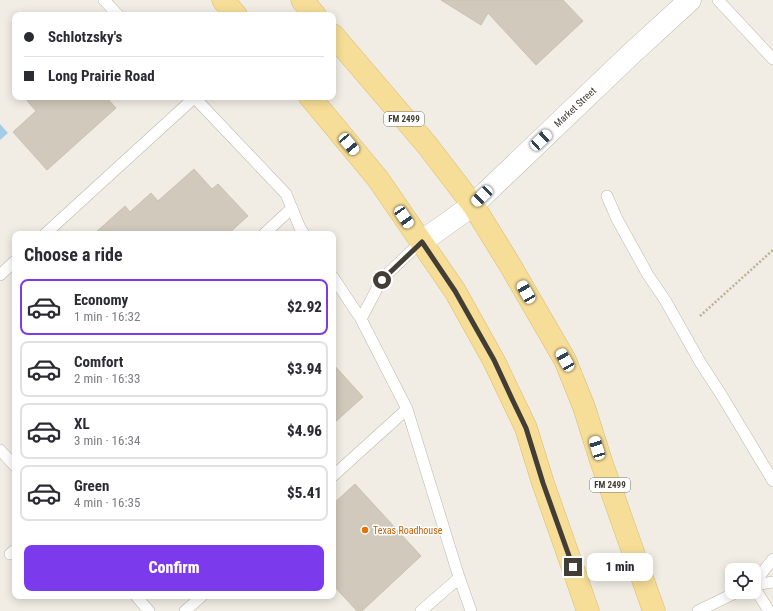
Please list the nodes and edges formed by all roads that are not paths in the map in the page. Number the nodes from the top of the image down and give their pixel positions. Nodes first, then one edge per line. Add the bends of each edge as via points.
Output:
1 (104, 0) edge
2 (223, 0) edge
3 (302, 0) edge
4 (690, 0) edge
5 (718, 0) edge
6 (115, 12) edge
7 (233, 12) edge
8 (312, 12) edge
9 (336, 39) edge
10 (773, 59) edge
11 (192, 100) edge
12 (198, 100) edge
13 (312, 100) edge
14 (607, 196) dead end
15 (473, 205) junction
16 (292, 208) junction
17 (53, 231) edge
18 (267, 231) edge
19 (302, 231) edge
20 (422, 242) junction
21 (12, 264) edge
22 (0, 275) edge
23 (336, 282) edge
24 (361, 319) junction
25 (407, 409) junction
26 (0, 450) edge
27 (12, 463) edge
28 (336, 473) edge
29 (773, 481) edge
30 (773, 558) edge
31 (761, 575) edge
32 (459, 578) junction
33 (773, 582) edge
34 (761, 584) edge
35 (761, 597) edge
36 (725, 598) edge
37 (139, 599) edge
38 (199, 599) edge
39 (149, 611) edge
40 (185, 611) edge
41 (421, 611) edge
42 (471, 611) edge
43 (588, 611) edge
44 (654, 611) edge
45 (698, 611) edge
46 (769, 611) edge

1 - 6 lane
2 - 7 main road
3 - 8 main road
4 - 15 street, Market Street
5 - 10 lane
9 - 15 main road, FM 2499 via 427,145
11 - 17 lane
12 - 16 lane via 286,194
13 - 20 main road via 378,179
14 - 29 lane via 648,275
15 - 20 street, Market Street
15 - 44 main road, FM 2499 via 565,360
16 - 18 lane
16 - 19 lane
20 - 24 lane via 382,280
20 - 43 main road via 455,291 494,360 526,428
21 - 22 lane
23 - 24 lane
24 - 25 lane
25 - 28 lane
25 - 32 lane
26 - 27 lane
30 - 31 lane
32 - 41 lane
32 - 42 lane
33 - 34 lane
35 - 46 lane
36 - 45 lane
37 - 39 lane
38 - 40 lane

